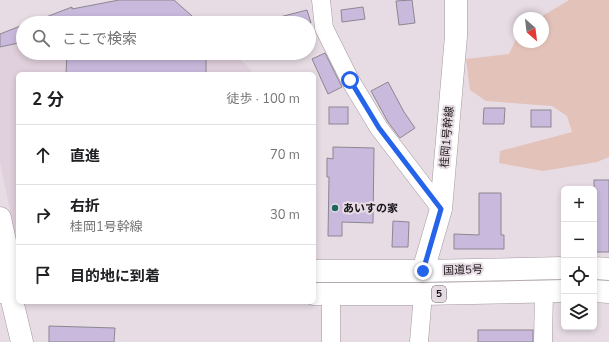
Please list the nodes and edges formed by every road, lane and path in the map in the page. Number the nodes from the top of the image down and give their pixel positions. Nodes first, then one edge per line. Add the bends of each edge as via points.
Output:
1 (321, 0) edge
2 (456, 0) edge
3 (441, 209) junction
4 (0, 218) edge
5 (561, 268) edge
6 (597, 268) edge
7 (10, 269) edge
8 (609, 269) edge
9 (316, 271) edge
10 (423, 271) junction
11 (554, 291) edge
12 (9, 292) edge
13 (597, 292) edge
14 (609, 292) edge
15 (323, 294) edge
16 (423, 294) junction
17 (22, 342) edge
18 (331, 342) edge
19 (418, 342) edge
20 (543, 342) edge

1 - 3 street via 324,28 350,80 379,128
2 - 3 main road, 桂岡1号幹線 via 456,36
3 - 10 main road, 桂岡1号幹線
4 - 7 main road
5 - 10 main road, 国道5号 / 5
6 - 8 main road
7 - 12 main road
9 - 10 main road, 国道5号 / 5
11 - 16 main road, 国道5号 / 5
11 - 20 street
12 - 17 main road
13 - 14 main road
15 - 16 main road, 国道5号 / 5
15 - 18 street
16 - 19 street

